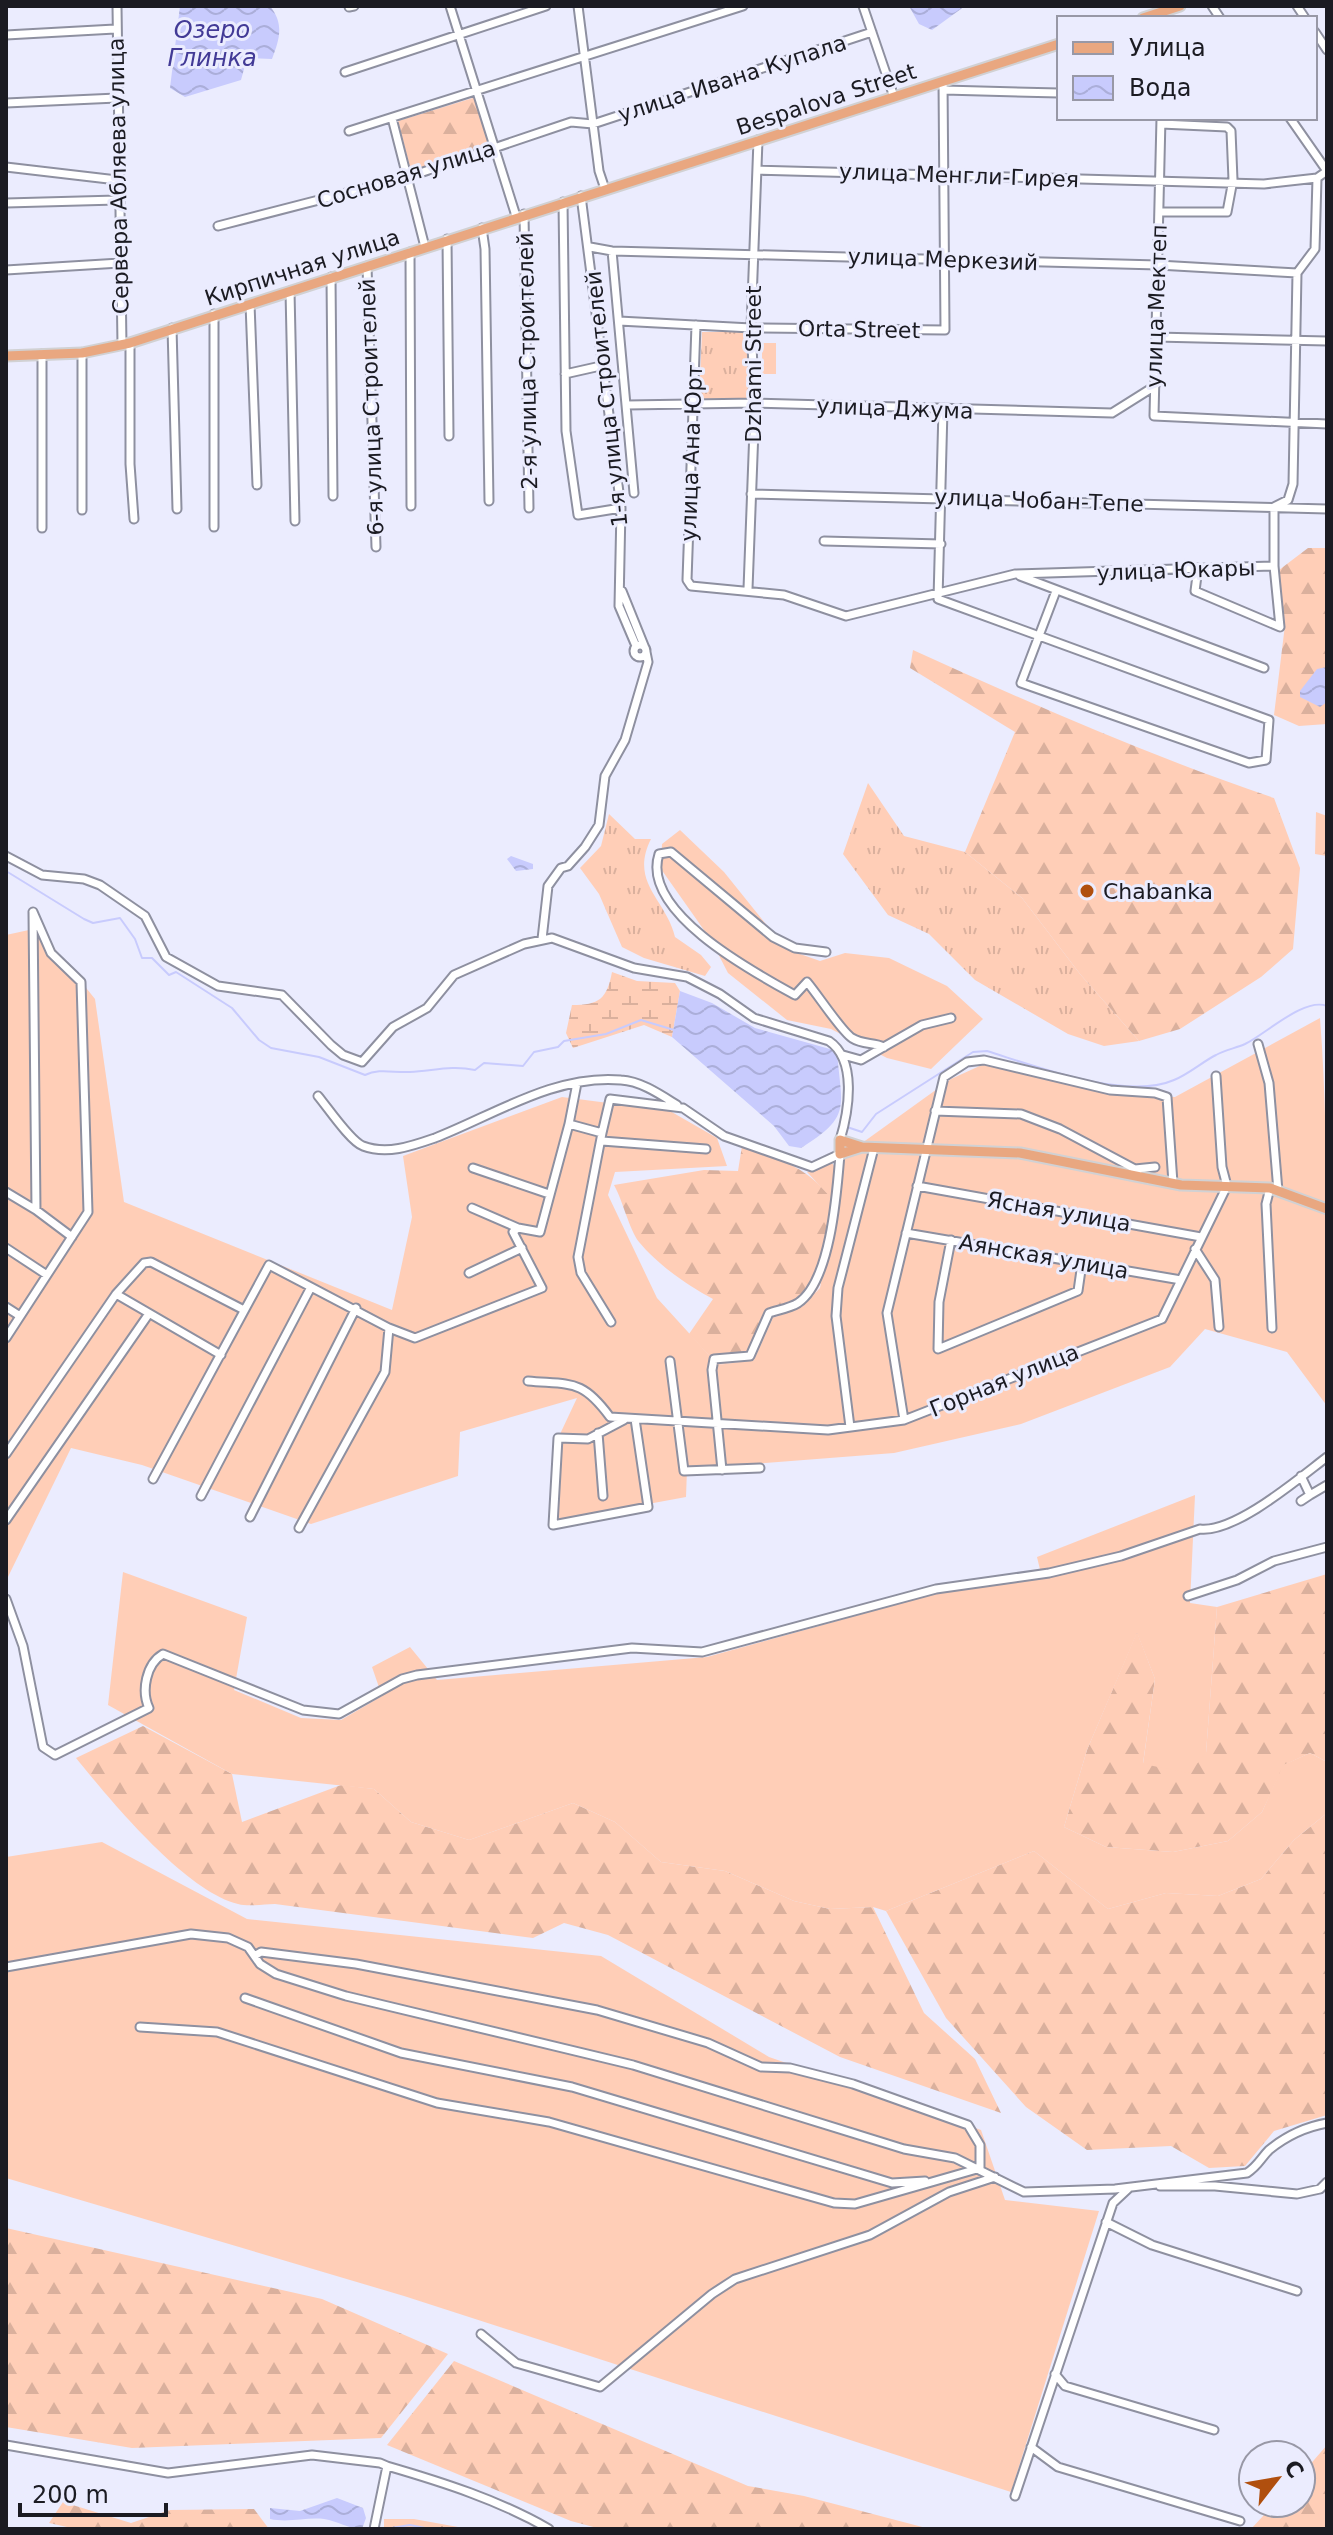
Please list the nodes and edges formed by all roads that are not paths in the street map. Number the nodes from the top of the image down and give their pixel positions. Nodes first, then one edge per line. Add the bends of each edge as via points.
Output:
1 (117, 6) edge
2 (450, 6) edge
3 (546, 6) edge
4 (578, 6) edge
5 (743, 6) edge
6 (863, 6) edge
7 (1180, 6) edge
8 (1167, 14) edge
9 (115, 29) junction
10 (872, 32) junction
11 (458, 34) junction
12 (6, 35) edge
13 (1057, 45) edge
14 (584, 59) junction
15 (345, 72) dead end
16 (944, 85) junction
17 (477, 92) junction
18 (1057, 93) edge
19 (894, 97) junction
20 (117, 98) junction
21 (6, 103) edge
22 (392, 118) junction
23 (1291, 120) edge
24 (1161, 121) edge
25 (593, 124) junction
26 (349, 131) dead end
27 (758, 140) junction
28 (496, 147) junction
29 (6, 167) edge
30 (757, 170) junction
31 (1327, 171) edge
32 (946, 173) junction
33 (408, 177) junction
34 (1317, 178) junction
35 (117, 180) junction
36 (1233, 180) junction
37 (1160, 181) junction
38 (605, 189) junction
39 (581, 196) junction
40 (117, 200) junction
41 (563, 202) junction
42 (6, 203) edge
43 (1159, 212) junction
44 (520, 215) junction
45 (218, 226) dead end
46 (482, 228) junction
47 (447, 239) junction
48 (425, 247) junction
49 (590, 247) junction
50 (1315, 249) junction
51 (1327, 249) edge
52 (612, 251) junction
53 (410, 252) junction
54 (754, 253) junction
55 (945, 260) junction
56 (120, 263) junction
57 (1158, 265) junction
58 (367, 266) junction
59 (6, 270) edge
60 (1297, 273) junction
61 (331, 277) junction
62 (290, 291) junction
63 (250, 304) junction
64 (214, 314) junction
65 (619, 321) junction
66 (696, 325) junction
67 (172, 328) junction
68 (751, 328) junction
69 (1156, 337) junction
70 (1296, 341) junction
71 (1327, 341) edge
72 (126, 344) junction
73 (82, 353) junction
74 (42, 354) junction
75 (6, 356) edge
76 (605, 365) junction
77 (565, 374) junction
78 (1155, 386) junction
79 (755, 403) junction
80 (627, 405) junction
81 (692, 406) junction
82 (943, 409) junction
83 (1293, 423) junction
84 (1327, 424) edge
85 (449, 436) dead end
86 (257, 485) dead end
87 (634, 493) dead end
88 (751, 494) junction
89 (333, 496) dead end
90 (942, 496) junction
91 (489, 501) dead end
92 (411, 506) dead end
93 (1274, 507) junction
94 (529, 508) dead end
95 (621, 508) junction
96 (177, 509) dead end
97 (1327, 509) edge
98 (82, 510) dead end
99 (134, 519) dead end
100 (295, 521) dead end
101 (214, 527) dead end
102 (42, 528) dead end
103 (824, 541) dead end
104 (941, 544) junction
105 (376, 547) dead end
106 (1274, 566) junction
107 (1198, 568) junction
108 (1015, 574) junction
109 (687, 580) joint
110 (748, 589) junction
111 (1056, 591) junction
112 (939, 593) junction
113 (1041, 637) junction
114 (642, 649) junction
115 (648, 662) junction
116 (1264, 668) dead end
117 (6, 856) edge
118 (540, 937) junction
119 (826, 952) dead end
120 (951, 1018) dead end
121 (1258, 1044) dead end
122 (884, 1047) junction
123 (843, 1055) junction
124 (1216, 1076) dead end
125 (577, 1083) junction
126 (318, 1096) dead end
127 (683, 1108) junction
128 (935, 1111) junction
129 (569, 1124) junction
130 (602, 1137) junction
131 (840, 1140) junction
132 (862, 1147) junction
133 (874, 1148) junction
134 (706, 1149) dead end
135 (925, 1151) junction
136 (840, 1154) junction
137 (1155, 1167) dead end
138 (473, 1168) dead end
139 (1138, 1173) junction
140 (1173, 1183) junction
141 (917, 1186) junction
142 (1227, 1186) junction
143 (1274, 1190) junction
144 (6, 1192) edge
145 (549, 1194) junction
146 (472, 1208) dead end
147 (1327, 1209) edge
148 (36, 1210) junction
149 (518, 1228) junction
150 (906, 1233) junction
151 (72, 1237) junction
152 (1201, 1237) junction
153 (951, 1240) junction
154 (6, 1248) edge
155 (522, 1248) junction
156 (1195, 1249) junction
157 (1082, 1263) junction
158 (469, 1273) dead end
159 (47, 1275) junction
160 (1181, 1280) junction
161 (310, 1289) junction
162 (116, 1294) junction
163 (6, 1307) edge
164 (356, 1308) junction
165 (244, 1310) junction
166 (148, 1315) junction
167 (20, 1316) junction
168 (611, 1322) dead end
169 (1219, 1327) dead end
170 (389, 1328) junction
171 (1272, 1328) dead end
172 (6, 1338) edge
173 (221, 1355) junction
174 (670, 1361) dead end
175 (528, 1381) dead end
176 (626, 1419) junction
177 (635, 1419) junction
178 (904, 1420) junction
179 (677, 1421) junction
180 (716, 1423) junction
181 (850, 1427) junction
182 (598, 1433) junction
183 (6, 1454) edge
184 (1327, 1457) edge
185 (760, 1468) dead end
186 (722, 1470) junction
187 (1301, 1476) junction
188 (153, 1479) dead end
189 (1327, 1485) edge
190 (1310, 1495) junction
191 (201, 1496) dead end
192 (603, 1496) dead end
193 (1301, 1501) dead end
194 (250, 1517) dead end
195 (6, 1520) edge
196 (299, 1528) dead end
197 (1327, 1547) edge
198 (1188, 1596) dead end
199 (6, 1599) edge
200 (256, 1955) junction
201 (6, 1967) edge
202 (245, 1998) dead end
203 (140, 2027) dead end
204 (1327, 2123) edge
205 (980, 2168) junction
206 (995, 2177) junction
207 (931, 2181) junction
208 (1327, 2182) edge
209 (1146, 2185) junction
210 (1130, 2187) junction
211 (1106, 2222) junction
212 (1297, 2291) dead end
213 (481, 2334) dead end
214 (1055, 2374) junction
215 (1214, 2430) dead end
216 (6, 2445) edge
217 (1031, 2447) junction
218 (387, 2466) junction
219 (1015, 2496) dead end
220 (1240, 2521) dead end
221 (374, 2529) edge
222 (549, 2529) edge

1 - 9 street, Сервера Абляева улица
2 - 11 street, 2-я улица Строителей
3 - 11 street
4 - 14 street
5 - 14 street
6 - 10 street
7 - 8 main road
9 - 12 street
9 - 20 street, Сервера Абляева улица
10 - 19 street
10 - 25 street, улица Ивана Купала
11 - 15 street
11 - 17 street, 2-я улица Строителей
13 - 16 main road, Bespalova Street
14 - 17 street
14 - 25 street
16 - 18 street
16 - 19 main road, Bespalova Street
16 - 32 street, Orta Street
17 - 22 street
17 - 28 street, 2-я улица Строителей
19 - 27 main road, Bespalova Street
20 - 21 street
20 - 35 street, Сервера Абляева улица
22 - 26 street
22 - 33 street
23 - 31 street
24 - 36 street via 1227,127
24 - 37 street, улица Мектеп
25 - 28 street, Сосновая улица via 571,122
25 - 38 street
27 - 30 street, Dzhami Street
27 - 38 main road, Bespalova Street
28 - 33 street, Сосновая улица
28 - 44 street, 2-я улица Строителей
29 - 35 street
30 - 32 street, улица Менгли-Гирея
30 - 54 street, Dzhami Street
31 - 34 street
32 - 37 street, улица Менгли-Гирея
32 - 55 street, Orta Street
33 - 45 street, Сосновая улица
33 - 48 street
34 - 36 street, улица Менгли-Гирея via 1264,184
34 - 50 street
35 - 40 street, Сервера Абляева улица
36 - 37 street, улица Менгли-Гирея
36 - 43 street via 1227,212
37 - 43 street, улица Мектеп
38 - 39 main road, Кирпичная улица
39 - 41 main road, Кирпичная улица
39 - 49 street, 1-я улица Строителей
40 - 42 street
40 - 56 street, Сервера Абляева улица
41 - 44 main road, Кирпичная улица
41 - 77 street, 1-я улица Строителей
43 - 57 street, улица Мектеп
44 - 46 main road, Кирпичная улица
44 - 94 street, 2-я улица Строителей
46 - 47 main road, Кирпичная улица
46 - 91 street
47 - 48 main road, Кирпичная улица
47 - 85 street
48 - 53 main road, Кирпичная улица
49 - 52 street, улица Меркезий
49 - 76 street, 1-я улица Строителей
50 - 51 street
50 - 60 street
52 - 54 street, улица Меркезий
52 - 65 street
53 - 58 main road, Кирпичная улица
53 - 92 street
54 - 55 street, улица Меркезий
54 - 68 street, Dzhami Street
55 - 57 street, улица Меркезий
55 - 68 street, Orta Street via 945,330
56 - 59 street
56 - 72 street, Сервера Абляева улица
57 - 60 street, улица Меркезий
57 - 69 street, улица Мектеп
58 - 61 main road, Кирпичная улица
58 - 105 street, 6-я улица Строителей
60 - 70 street
61 - 62 main road, Кирпичная улица
61 - 89 street
62 - 63 main road, Кирпичная улица
62 - 100 street
63 - 64 main road, Кирпичная улица
63 - 86 street
64 - 67 main road, Кирпичная улица
64 - 101 street
65 - 66 street, Orta Street
65 - 80 street
66 - 68 street, Orta Street
66 - 81 street, улица Ана Юрт
67 - 72 main road, Кирпичная улица
67 - 96 street
68 - 79 street, Dzhami Street
69 - 70 street
69 - 78 street, улица Мектеп
70 - 71 street
70 - 83 street
72 - 73 main road, Кирпичная улица
72 - 99 street, Сервера Абляева улица
73 - 74 main road, Кирпичная улица
73 - 98 street
74 - 75 main road, Кирпичная улица
74 - 102 street
76 - 77 street
76 - 95 street, 1-я улица Строителей
77 - 95 street, 1-я улица Строителей via 566,431 578,515
78 - 82 street, улица Джума via 1112,413
78 - 83 street, улица Мектеп via 1152,410 1161,419
79 - 81 street, улица Джума
79 - 82 street, улица Джума
79 - 88 street, Dzhami Street
80 - 81 street, улица Джума
80 - 87 street
81 - 109 street, улица Ана Юрт
82 - 90 street
83 - 84 street, улица Мектеп
83 - 93 street via 1293,484 1288,500
88 - 90 street, улица Чобан-Тепе
88 - 110 street, Dzhami Street
90 - 93 street, улица Чобан-Тепе
90 - 104 street
93 - 97 street, улица Чобан-Тепе
93 - 106 street, улица Юкары
95 - 114 street, 1-я улица Строителей via 619,606
103 - 104 street
104 - 112 street
106 - 107 street, улица Юкары
106 - 107 street via 1280,627 1195,591
107 - 108 street, улица Юкары
108 - 111 street
108 - 112 street, улица Юкары
109 - 110 street, улица Юкары via 691,586
110 - 112 street, улица Юкары via 846,616
111 - 113 street
111 - 116 street
112 - 113 street via 938,599
113 - 113 street via 1269,720 1266,760 1249,763 1021,683
114 - 115 street, 1-я улица Строителей
114 - 115 street via 637,657
115 - 118 street via 625,740 605,776 599,825 548,886
117 - 118 street via 42,875 100,885 145,916 166,957 218,986 282,995 331,1045 362,1062 393,1027 427,1008 454,975
118 - 123 street via 634,968 687,977 754,1018 829,1041
119 - 122 street via 795,948 773,937 671,852 659,854 657,869 667,893 709,945 795,995 807,982 845,1033
120 - 122 street via 922,1025
121 - 143 street via 1269,1083
122 - 123 street via 861,1060
123 - 131 street via 845,1123
124 - 142 street
125 - 126 street via 527,1097 405,1149 363,1146
125 - 127 street via 623,1080
125 - 129 street
127 - 130 street via 610,1099
127 - 136 street via 724,1136 812,1167
128 - 135 street
128 - 139 street via 1021,1114 1060,1129
128 - 140 street via 944,1077 967,1062 984,1060 1110,1090 1155,1093 1167,1097
129 - 130 street
129 - 145 street
130 - 134 street
130 - 168 street via 578,1257 581,1273
131 - 132 main road
131 - 136 main road
132 - 133 main road
132 - 136 main road
133 - 135 main road
133 - 181 street via 838,1288 836,1316
135 - 139 main road via 1020,1153
135 - 141 street
136 - 180 street via 837,1193 814,1287 798,1303 769,1313 750,1356 714,1359
137 - 139 street
138 - 145 street
139 - 140 main road
140 - 142 main road
141 - 150 street
141 - 152 street, Ясная улица
142 - 143 main road
142 - 152 street, Горная улица
143 - 147 main road
143 - 171 street via 1266,1204
144 - 148 street
145 - 149 street via 540,1232
146 - 149 street
148 - 151 street
148 - 151 street via 33,912 51,953 81,982 88,1212
149 - 155 street via 513,1232
150 - 153 street, Аянская улица
150 - 178 street via 887,1313
151 - 159 street
152 - 156 street, Горная улица
153 - 157 street, Аянская улица
153 - 157 street via 939,1302 938,1349 1078,1291
154 - 159 street
155 - 158 street
155 - 170 street via 542,1288 415,1338
156 - 160 street, Горная улица
156 - 169 street via 1215,1280
157 - 160 street, Аянская улица
159 - 167 street
160 - 178 street, Горная улица via 1162,1319
161 - 164 street
161 - 165 street via 269,1265
161 - 191 street
162 - 165 street via 138,1267 151,1262
162 - 166 street
162 - 183 street
163 - 167 street
164 - 170 street
164 - 194 street
165 - 173 street
166 - 173 street
166 - 195 street
167 - 172 street
170 - 196 street via 385,1372
173 - 188 street
174 - 179 street
175 - 176 street via 577,1386 591,1392 610,1417
176 - 177 street, Горная улица
176 - 182 street
177 - 179 street, Горная улица
177 - 182 street via 648,1507 553,1525 558,1438 588,1439
178 - 181 street, Горная улица
179 - 180 street, Горная улица
179 - 186 street via 684,1471
180 - 181 street, Горная улица
180 - 186 street
182 - 192 street
184 - 187 street
185 - 186 street
187 - 190 street
187 - 199 street via 1243,1516 1121,1556 1049,1573 936,1589 702,1652 632,1648 417,1675 339,1714 303,1710 163,1654 155,1659 146,1682 149,1708 55,1755 43,1747 23,1646
189 - 190 street
190 - 193 street
197 - 198 street via 1274,1561
200 - 201 street via 228,1938 191,1934
200 - 205 street via 276,1974 346,1996 633,2065
200 - 205 street via 356,1964 553,2000 698,2040 761,2067 790,2068 853,2084 968,2125 980,2145
202 - 207 street via 401,2053 572,2087 892,2183
203 - 207 street via 217,2032 437,2103 549,2122 834,2203 855,2204
204 - 209 street via 1304,2127 1247,2173
205 - 206 street
205 - 207 street
206 - 210 street via 1024,2192
206 - 213 street via 949,2192 870,2235 735,2279 600,2387 516,2363
208 - 209 street via 1297,2194
209 - 210 street
210 - 211 street via 1113,2203
211 - 212 street via 1152,2245
211 - 214 street
214 - 215 street via 1065,2386
214 - 217 street
216 - 218 street via 168,2473 312,2455
217 - 219 street
217 - 220 street via 1058,2467
218 - 221 street
218 - 222 street via 447,2483

